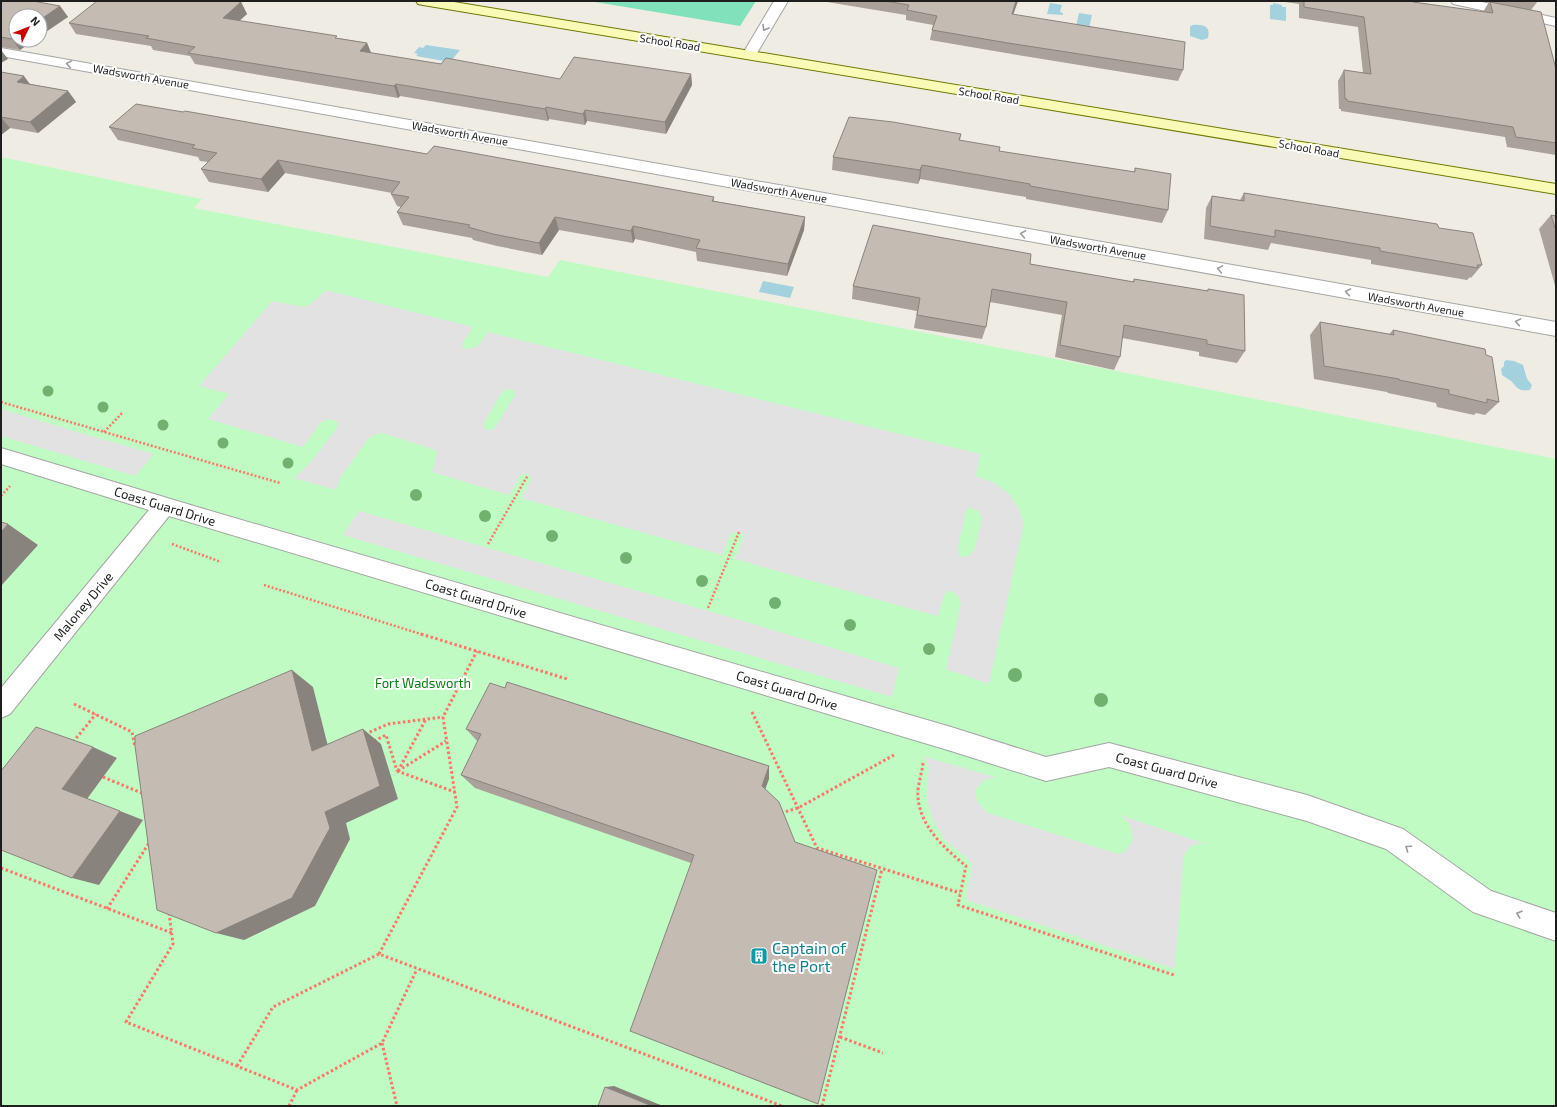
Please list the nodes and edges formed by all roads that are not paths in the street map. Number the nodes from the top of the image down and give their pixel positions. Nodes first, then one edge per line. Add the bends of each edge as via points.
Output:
1 (423, 1) edge
2 (781, 1) edge
3 (1458, 1) edge
4 (1556, 22) edge
5 (1, 52) edge
6 (749, 55) junction
7 (1556, 189) edge
8 (1556, 329) edge
9 (1, 456) edge
10 (165, 506) junction
11 (1, 706) edge
12 (1556, 927) edge

1 - 6 main road, School Road
2 -> 6 street
3 - 4 street
8 -> 5 street, Wadsworth Avenue
6 - 7 main road, School Road
9 - 10 street, Coast Guard Drive
10 - 11 street, Maloney Drive
12 -> 10 street, Coast Guard Drive via 1484,902 1394,838 1307,808 1109,755 1046,770 936,734

